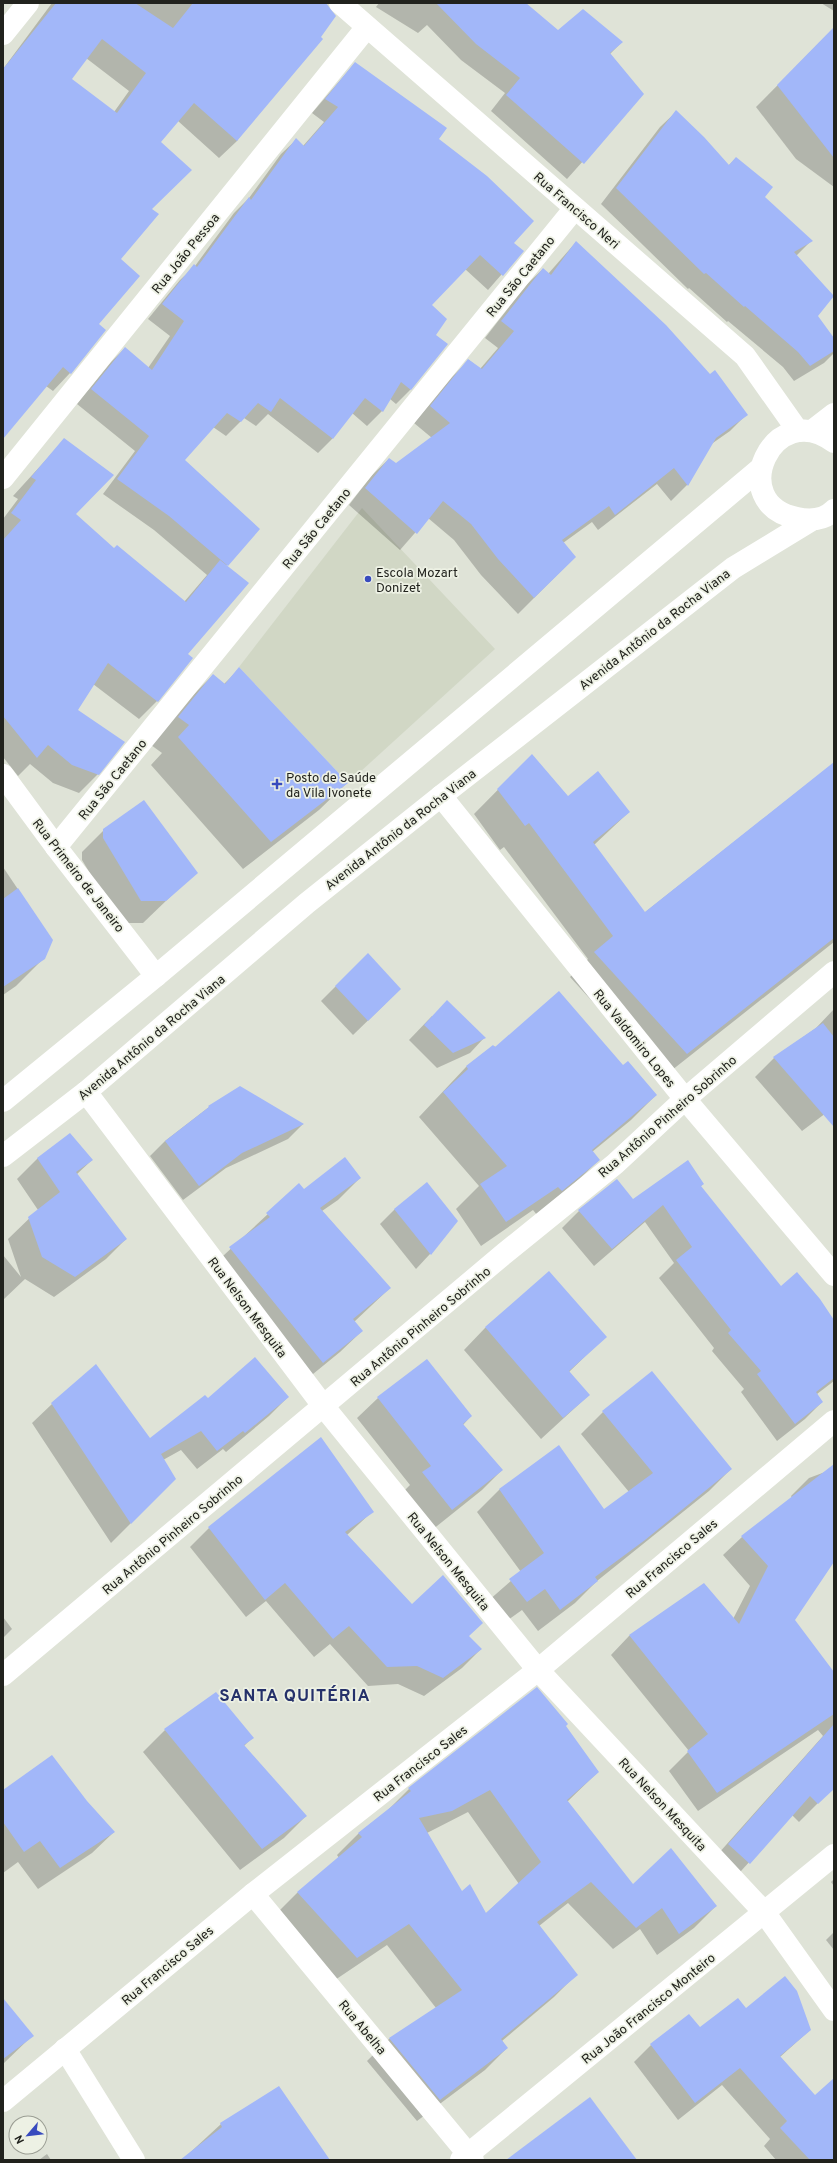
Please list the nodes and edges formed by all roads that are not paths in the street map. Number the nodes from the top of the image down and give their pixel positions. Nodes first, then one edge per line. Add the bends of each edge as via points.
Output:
1 (28, 3) edge
2 (340, 3) edge
3 (367, 27) junction
4 (3, 34) edge
5 (575, 208) junction
6 (834, 414) edge
7 (805, 431) junction
8 (834, 442) edge
9 (760, 468) junction
10 (3, 478) edge
11 (833, 513) edge
12 (810, 520) junction
13 (3, 774) edge
14 (441, 796) junction
15 (56, 847) junction
16 (834, 972) edge
17 (156, 976) junction
18 (86, 1092) junction
19 (5, 1095) edge
20 (685, 1099) junction
21 (3, 1156) edge
22 (834, 1275) edge
23 (324, 1407) junction
24 (834, 1421) edge
25 (538, 1670) junction
26 (3, 1676) edge
27 (834, 1855) edge
28 (253, 1894) junction
29 (764, 1912) junction
30 (834, 2010) edge
31 (65, 2049) junction
32 (3, 2101) edge
33 (467, 2158) edge
34 (134, 2160) edge

1 - 4 street
2 - 3 street, Rua Francisco Neri
3 - 5 street, Rua Francisco Neri
3 - 10 street, Rua João Pessoa
5 - 7 street, Rua Francisco Neri via 746,356
5 - 15 street, Rua São Caetano
6 - 7 street
7 - 8 street via 825,435
7 - 9 street via 784,436 773,444
9 - 12 street via 765,496 773,507 784,516
9 - 17 street
11 - 12 street
12 - 14 street, Avenida Antônio da Rocha Viana via 733,568
13 - 15 street, Rua Primeiro de Janeiro
14 - 18 street, Avenida Antônio da Rocha Viana via 307,903
14 - 20 street, Rua Valdomiro Lopes
15 - 17 street, Rua Primeiro de Janeiro
16 - 20 street, Rua Antônio Pinheiro Sobrinho
17 - 19 street
18 - 21 street, Avenida Antônio da Rocha Viana
18 - 23 street, Rua Nelson Mesquita
20 - 22 street, Rua Valdomiro Lopes
20 - 23 street, Rua Antônio Pinheiro Sobrinho via 615,1164 505,1253
23 - 25 street, Rua Nelson Mesquita
23 - 26 street, Rua Antônio Pinheiro Sobrinho
24 - 25 street, Rua Francisco Sales
25 - 28 street, Rua Francisco Sales
25 - 29 street, Rua Nelson Mesquita
27 - 29 street, Rua João Francisco Monteiro
28 - 31 street, Rua Francisco Sales
28 - 33 street, Rua Abelha
29 - 30 street, Rua Nelson Mesquita
29 - 33 street, Rua João Francisco Monteiro
31 - 32 street, Rua Francisco Sales
31 - 34 street

